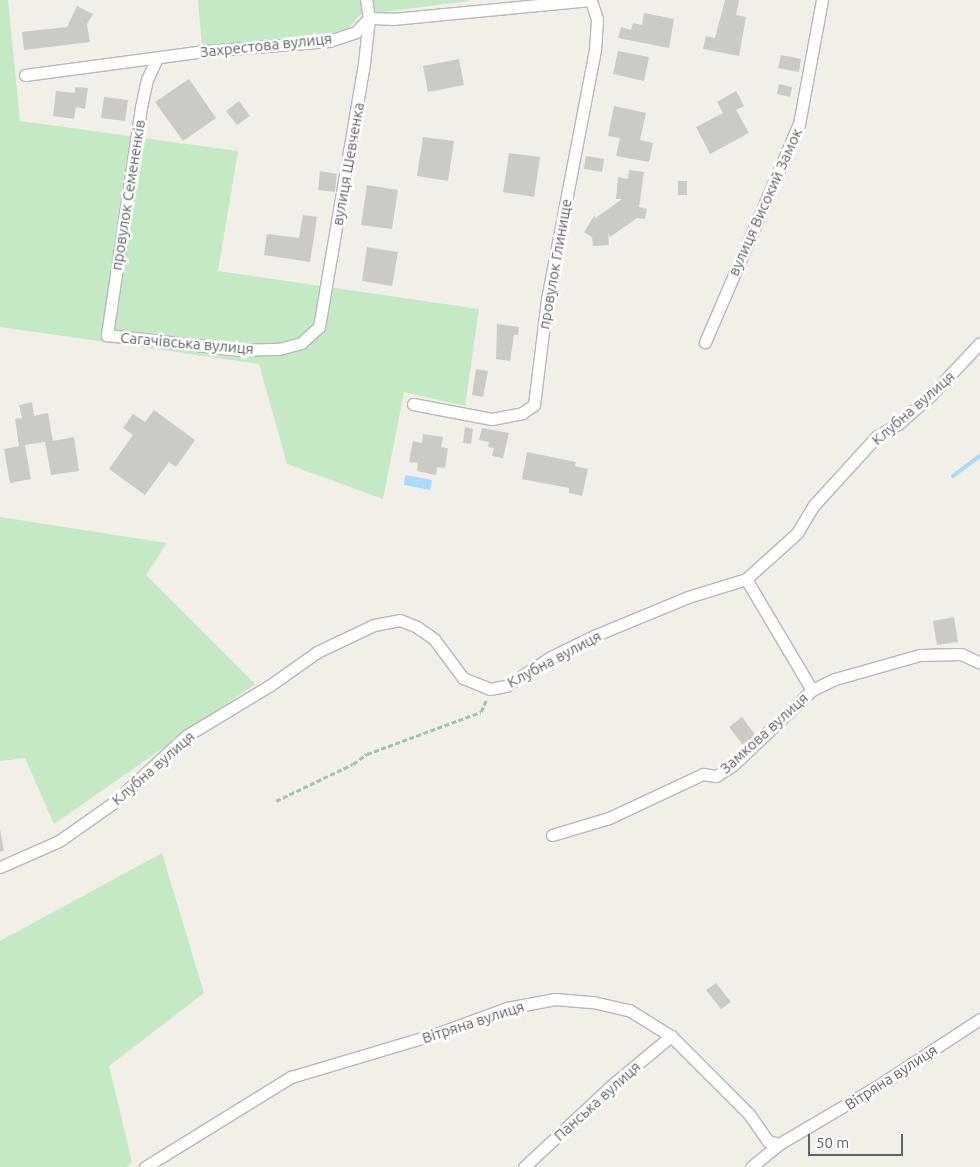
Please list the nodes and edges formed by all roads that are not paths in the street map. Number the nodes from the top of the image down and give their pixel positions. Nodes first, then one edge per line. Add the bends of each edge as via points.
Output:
1 (366, 0) edge
2 (590, 0) edge
3 (822, 0) edge
4 (369, 18) junction
5 (157, 58) junction
6 (25, 75) dead end
7 (319, 327) joint
8 (107, 334) joint
9 (705, 342) dead end
10 (980, 343) edge
11 (413, 404) dead end
12 (746, 579) junction
13 (980, 663) edge
14 (812, 690) junction
15 (552, 835) dead end
16 (0, 867) edge
17 (980, 1019) edge
18 (671, 1036) junction
19 (779, 1144) junction
20 (145, 1167) edge
21 (524, 1167) edge
22 (750, 1167) edge

1 - 4 street, вулиця Шевченка
2 - 4 street via 393,19
2 - 11 street, провулок Глинище via 597,19 595,49 547,299 534,406 522,413 492,419
3 - 9 street, вулиця Високий Замок via 800,124
4 - 5 street, Захрестова вулиця via 356,32 329,41
4 - 7 street, вулиця Шевченка via 350,157
5 - 6 street, Захрестова вулиця
5 - 8 street, провулок Семененків via 147,79 141,107
7 - 8 street, Сагачівська вулиця via 301,343 279,349 241,350
10 - 12 street, Клубна вулиця via 931,395 898,424 877,436 814,505 796,534
12 - 14 street
12 - 16 street, Клубна вулиця via 688,596 604,631 551,657 506,686 490,689 463,678 434,639 418,627 400,620 374,625 317,652 269,686 186,736 113,803 59,840
13 - 14 street, Замкова вулиця via 961,654 920,655 863,669
14 - 15 street, Замкова вулиця via 733,765 716,776 703,774 610,818
17 - 19 street, Вітряна вулиця via 879,1086
18 - 19 street, Вітряна вулиця via 749,1114 768,1141
18 - 20 street, Вітряна вулиця via 629,1010 593,1002 555,999 507,1008 439,1033 291,1077
18 - 21 street, Панська вулиця via 612,1085
19 - 22 street

